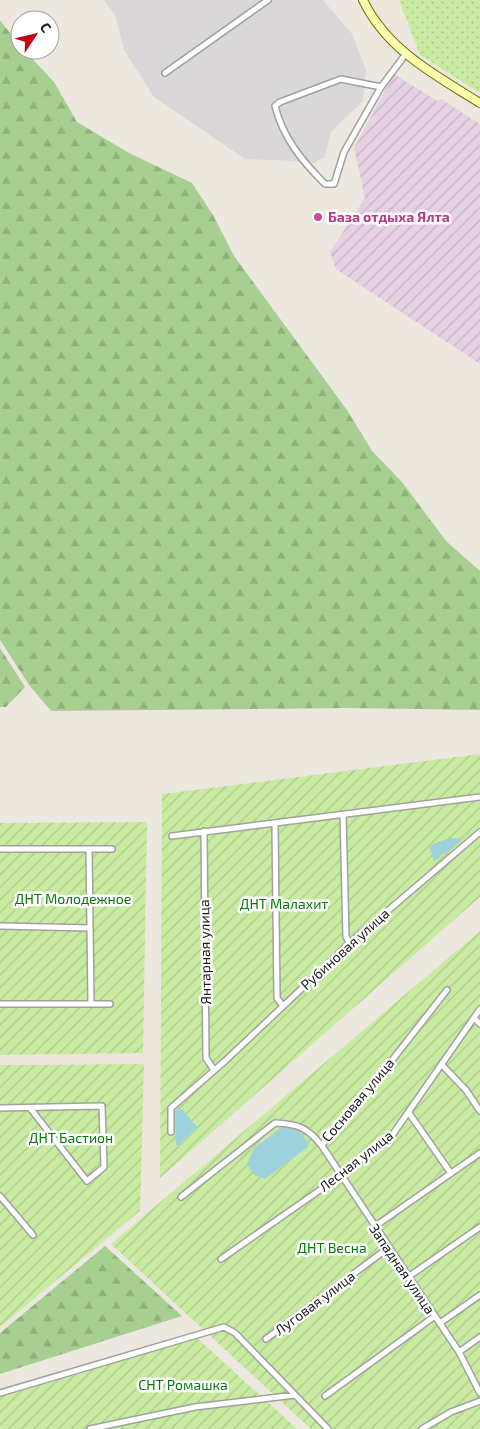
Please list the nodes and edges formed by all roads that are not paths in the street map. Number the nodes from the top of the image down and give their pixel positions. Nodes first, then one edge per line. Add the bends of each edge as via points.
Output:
1 (268, 0) edge
2 (363, 0) edge
3 (259, 2) edge
4 (405, 55) junction
5 (165, 73) dead end
6 (381, 87) junction
7 (480, 104) edge
8 (480, 797) edge
9 (343, 814) junction
10 (274, 824) junction
11 (204, 831) junction
12 (480, 832) edge
13 (172, 836) dead end
14 (0, 849) edge
15 (89, 849) junction
16 (112, 849) dead end
17 (0, 926) edge
18 (90, 928) junction
19 (350, 943) junction
20 (447, 990) dead end
21 (0, 1004) edge
22 (90, 1004) junction
23 (110, 1004) dead end
24 (283, 1006) junction
25 (480, 1009) edge
26 (474, 1018) junction
27 (480, 1024) edge
28 (442, 1065) junction
29 (214, 1070) junction
30 (0, 1108) edge
31 (30, 1108) junction
32 (480, 1111) edge
33 (409, 1113) junction
34 (171, 1132) dead end
35 (322, 1146) junction
36 (480, 1153) edge
37 (450, 1172) junction
38 (340, 1176) junction
39 (0, 1196) edge
40 (181, 1197) dead end
41 (374, 1227) junction
42 (480, 1227) edge
43 (32, 1235) dead end
44 (388, 1248) junction
45 (221, 1259) dead end
46 (408, 1277) junction
47 (480, 1295) edge
48 (435, 1316) junction
49 (440, 1323) junction
50 (480, 1337) edge
51 (266, 1339) dead end
52 (459, 1352) junction
53 (0, 1393) edge
54 (480, 1393) edge
55 (295, 1395) junction
56 (325, 1396) dead end
57 (480, 1401) edge
58 (90, 1429) edge
59 (328, 1429) edge
60 (422, 1429) edge

1 - 3 street
2 - 4 main road via 376,22
3 - 5 street
4 - 6 street
4 - 7 main road
6 - 6 street via 344,152 337,179 334,184 325,184 292,147 275,106 341,79
8 - 9 street
9 - 10 street
9 - 19 street via 346,937
10 - 11 street
10 - 24 street via 277,998
11 - 13 street
11 - 29 street, Янтарная улица via 206,1058
12 - 19 street, Рубиновая улица
14 - 15 street
15 - 16 street
15 - 18 street
17 - 18 street
18 - 22 street
19 - 24 street, Рубиновая улица
20 - 35 street, Сосновая улица
21 - 22 street
22 - 23 street
24 - 29 street, Рубиновая улица
25 - 26 street, Лесная улица
26 - 27 street
26 - 28 street, Лесная улица
28 - 32 street via 466,1090
28 - 33 street, Лесная улица
29 - 34 street, Рубиновая улица via 171,1108
30 - 31 street
31 - 31 street via 102,1106 104,1167 87,1181
33 - 37 street
33 - 38 street, Лесная улица via 393,1134
35 - 38 street, Западная улица
35 - 40 street, Сосновая улица via 314,1135 297,1124 275,1123
36 - 37 street
37 - 41 street
38 - 41 street, Западная улица
38 - 45 street, Лесная улица
39 - 43 street
41 - 44 street, Западная улица
42 - 46 street
44 - 46 street, Западная улица
44 - 51 street, Луговая улица
46 - 48 street, Западная улица
47 - 49 street
48 - 49 street, Западная улица
48 - 56 street
49 - 52 street, Западная улица
50 - 52 street
52 - 54 street, Западная улица
53 - 55 street via 224,1327 235,1333
55 - 58 street via 195,1407
55 - 59 street
57 - 60 street via 451,1412

